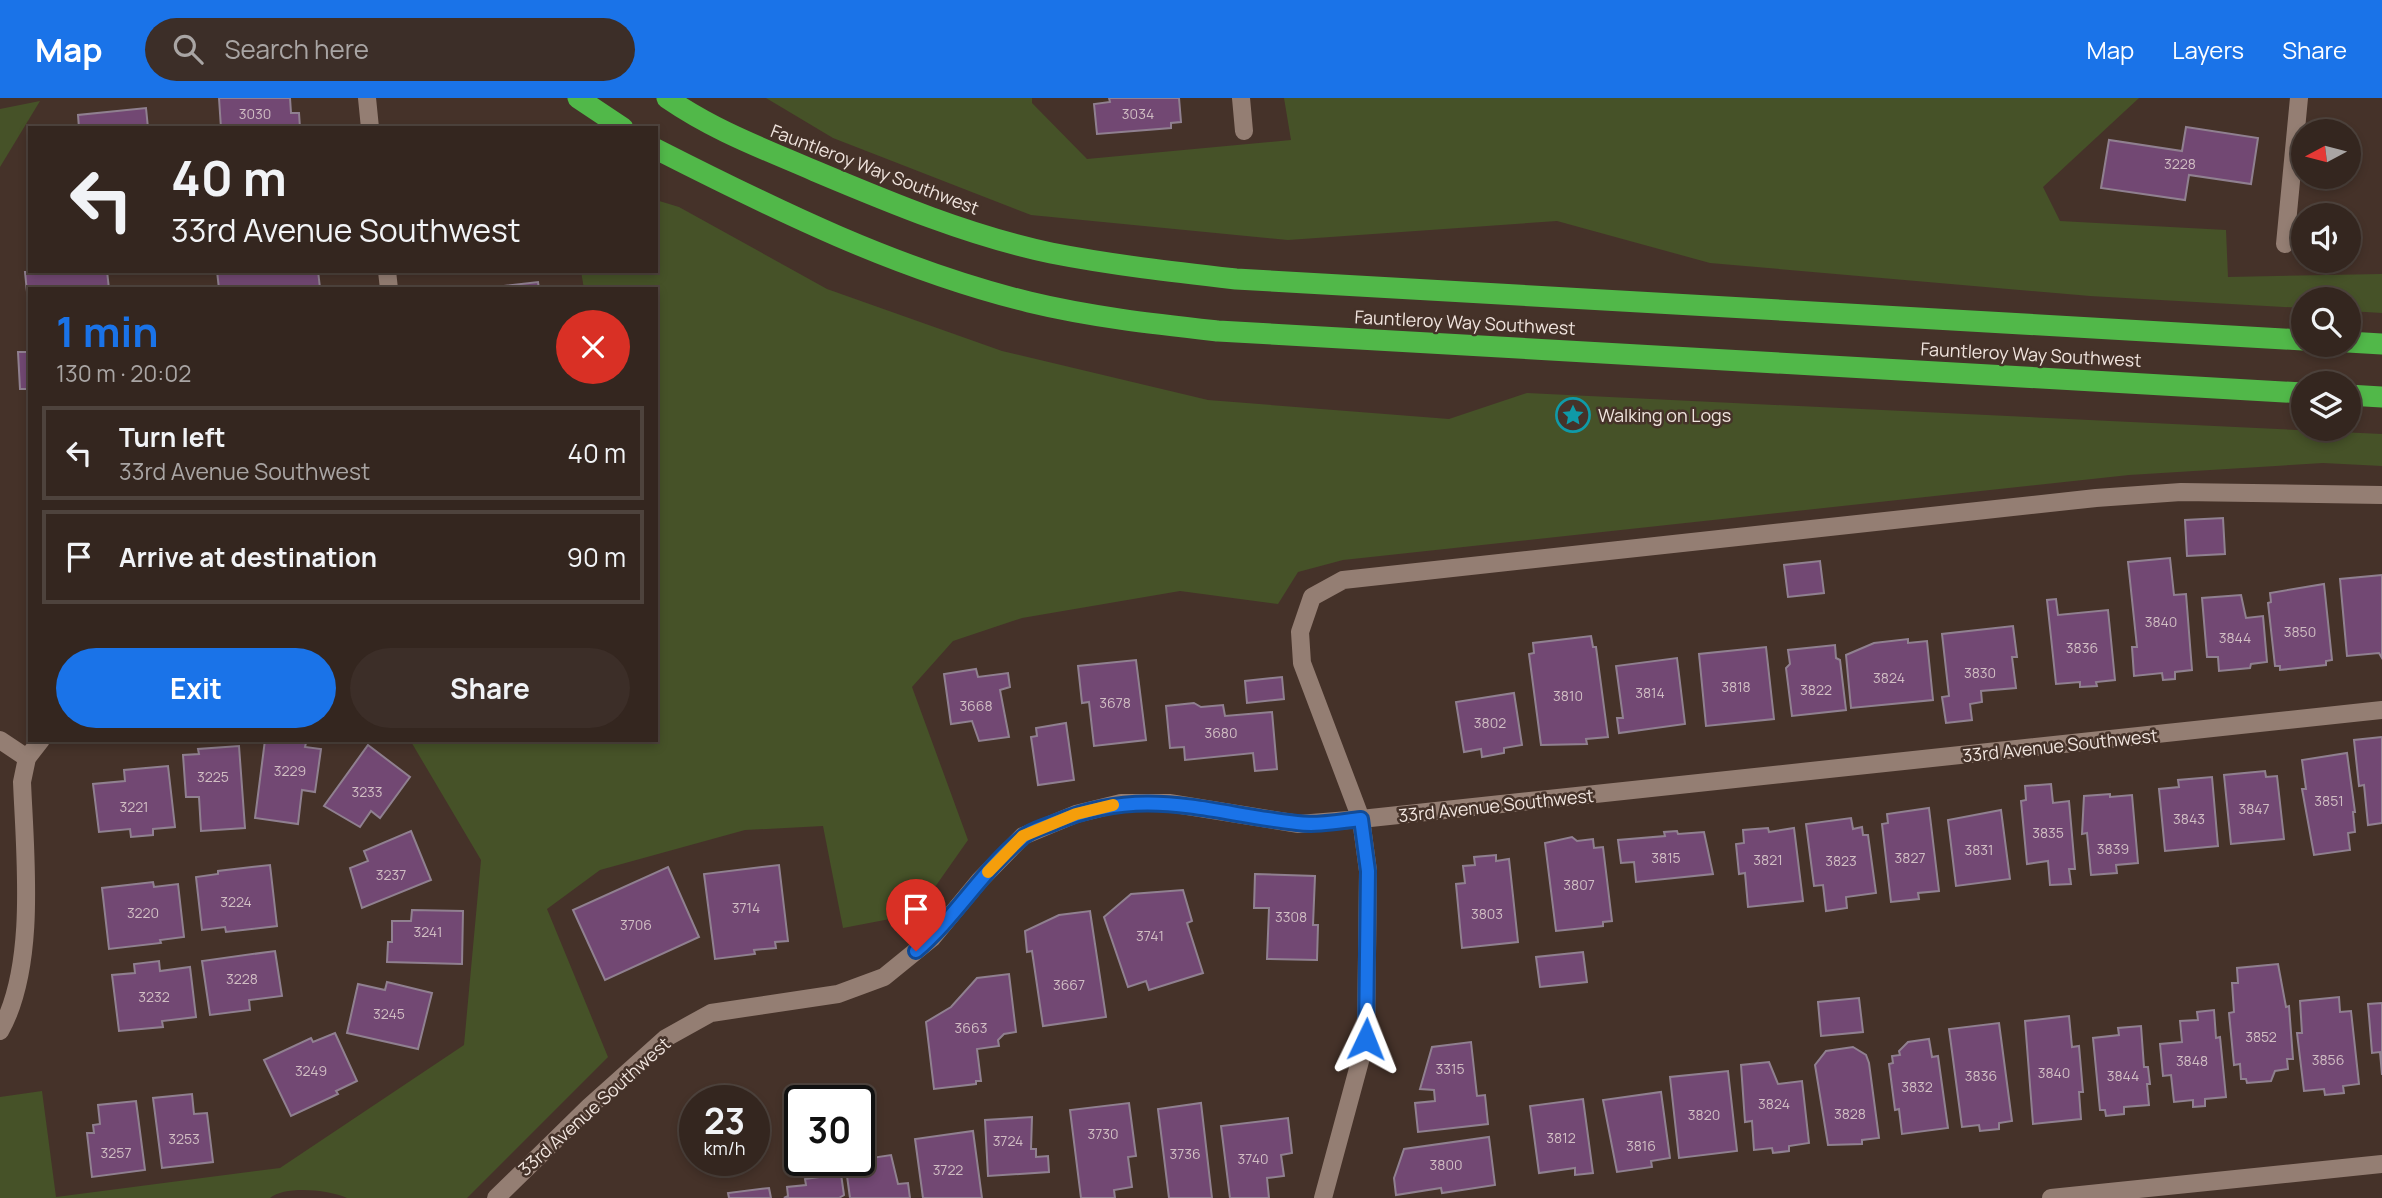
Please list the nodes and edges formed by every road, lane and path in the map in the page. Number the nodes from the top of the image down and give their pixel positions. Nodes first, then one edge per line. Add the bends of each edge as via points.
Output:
1 (367, 98) edge
2 (578, 98) edge
3 (667, 98) edge
4 (1241, 98) edge
5 (2299, 98) edge
6 (370, 126) edge
7 (621, 126) edge
8 (1244, 131) dead end
9 (658, 150) edge
10 (2285, 244) dead end
11 (2291, 339) edge
12 (2361, 343) edge
13 (2382, 344) edge
14 (2291, 392) edge
15 (2361, 396) edge
16 (2382, 397) edge
17 (2382, 495) edge
18 (2382, 710) edge
19 (0, 740) edge
20 (39, 742) edge
21 (27, 758) junction
22 (1361, 819) junction
23 (3, 1026) edge
24 (2382, 1164) edge
25 (496, 1198) edge
26 (1323, 1198) edge
27 (2051, 1198) edge

1 - 6 street
2 - 7 highway
3 - 11 highway, Fauntleroy Way Southwest via 728,136 874,197 1049,253 1136,267 1236,279
4 - 8 street
5 - 10 street
9 - 14 highway, Fauntleroy Way Southwest via 822,231 955,281 1030,302 1144,323 1231,332
12 - 13 highway
15 - 16 highway
17 - 22 street via 2181,492 2096,498 1343,580 1311,597 1300,632 1302,663
18 - 22 street, 33rd Avenue Southwest
19 - 21 street
20 - 21 street
21 - 23 street via 22,782 26,930
22 - 25 street, 33rd Avenue Southwest via 1299,824 1170,803 1121,803 1076,814 1023,836 932,938 884,977 838,994 711,1013 666,1038
22 - 26 street via 1368,871 1366,1039
24 - 27 street

